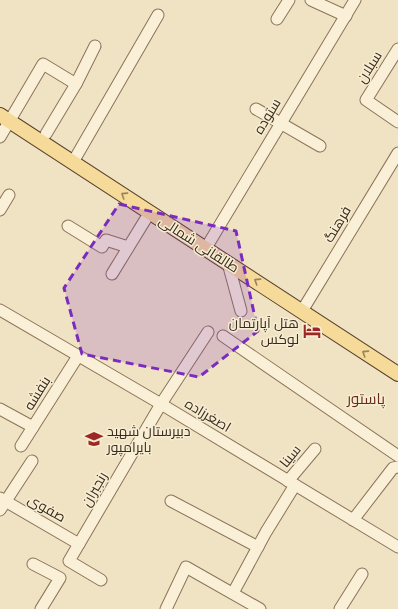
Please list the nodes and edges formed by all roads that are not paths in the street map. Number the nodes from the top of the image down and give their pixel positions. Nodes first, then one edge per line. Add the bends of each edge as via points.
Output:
1 (289, 0) edge
2 (311, 0) edge
3 (355, 0) edge
4 (158, 15) dead end
5 (346, 16) junction
6 (278, 19) dead end
7 (94, 46) dead end
8 (398, 49) edge
9 (76, 84) junction
10 (256, 109) dead end
11 (5, 118) edge
12 (398, 122) edge
13 (281, 123) junction
14 (46, 134) dead end
15 (0, 136) edge
16 (320, 146) dead end
17 (398, 153) edge
18 (73, 162) junction
19 (9, 195) dead end
20 (0, 210) edge
21 (150, 212) junction
22 (68, 226) dead end
23 (128, 247) junction
24 (206, 248) junction
25 (228, 262) junction
26 (112, 274) dead end
27 (0, 310) edge
28 (242, 311) dead end
29 (302, 311) junction
30 (208, 332) dead end
31 (223, 336) dead end
32 (78, 356) junction
33 (398, 374) edge
34 (161, 404) junction
35 (0, 408) edge
36 (33, 427) junction
37 (22, 446) dead end
38 (315, 449) dead end
39 (398, 456) edge
40 (32, 462) dead end
41 (398, 467) edge
42 (292, 483) junction
43 (171, 501) dead end
44 (2, 503) edge
45 (353, 520) junction
46 (79, 544) junction
47 (258, 547) junction
48 (398, 547) edge
49 (33, 564) dead end
50 (362, 574) dead end
51 (101, 580) dead end
52 (233, 593) junction
53 (41, 609) edge
54 (166, 609) edge
55 (260, 609) edge
56 (340, 609) edge

1 - 6 street
2 - 5 street
3 - 5 street, ستوده
4 - 18 street
5 - 13 street, ستوده
7 - 9 street
8 - 12 street, سبلان via 366,100
9 - 11 street via 43,64
9 - 14 street
10 - 13 street
11 - 15 street
11 - 18 main road, طالقانی شمالی
13 - 16 street
13 - 24 street, ستوده
17 - 29 street, فرهنگ
21 -> 18 main road, طالقانی شمالی
19 - 20 street
21 - 23 street
21 - 24 main road, طالقانی شمالی
22 - 23 street via 102,246 106,240
23 - 26 street
24 - 25 main road, طالقانی شمالی
25 - 28 street
29 -> 25 main road, طالقانی شمالی
27 - 32 street, اصغرزاده
33 -> 29 main road, طالقانی شمالی
30 - 34 street, رنجبران
31 - 39 street
32 - 34 street, اصغرزاده
32 - 36 street, بنفشه
34 - 42 street, اصغرزاده
34 - 46 street, رنجبران
35 - 36 street
36 - 37 street, بنفشه
38 - 42 street, سینا
40 - 44 street
41 - 45 street via 393,468
42 - 45 street, اصغرزاده
42 - 47 street
43 - 47 street
44 - 46 street, صفوی
45 - 48 street, اصغرزاده
46 - 51 street, رنجبران via 69,561
47 - 52 street
49 - 53 street via 60,578
50 - 56 street
52 - 54 street via 186,567
52 - 55 street

